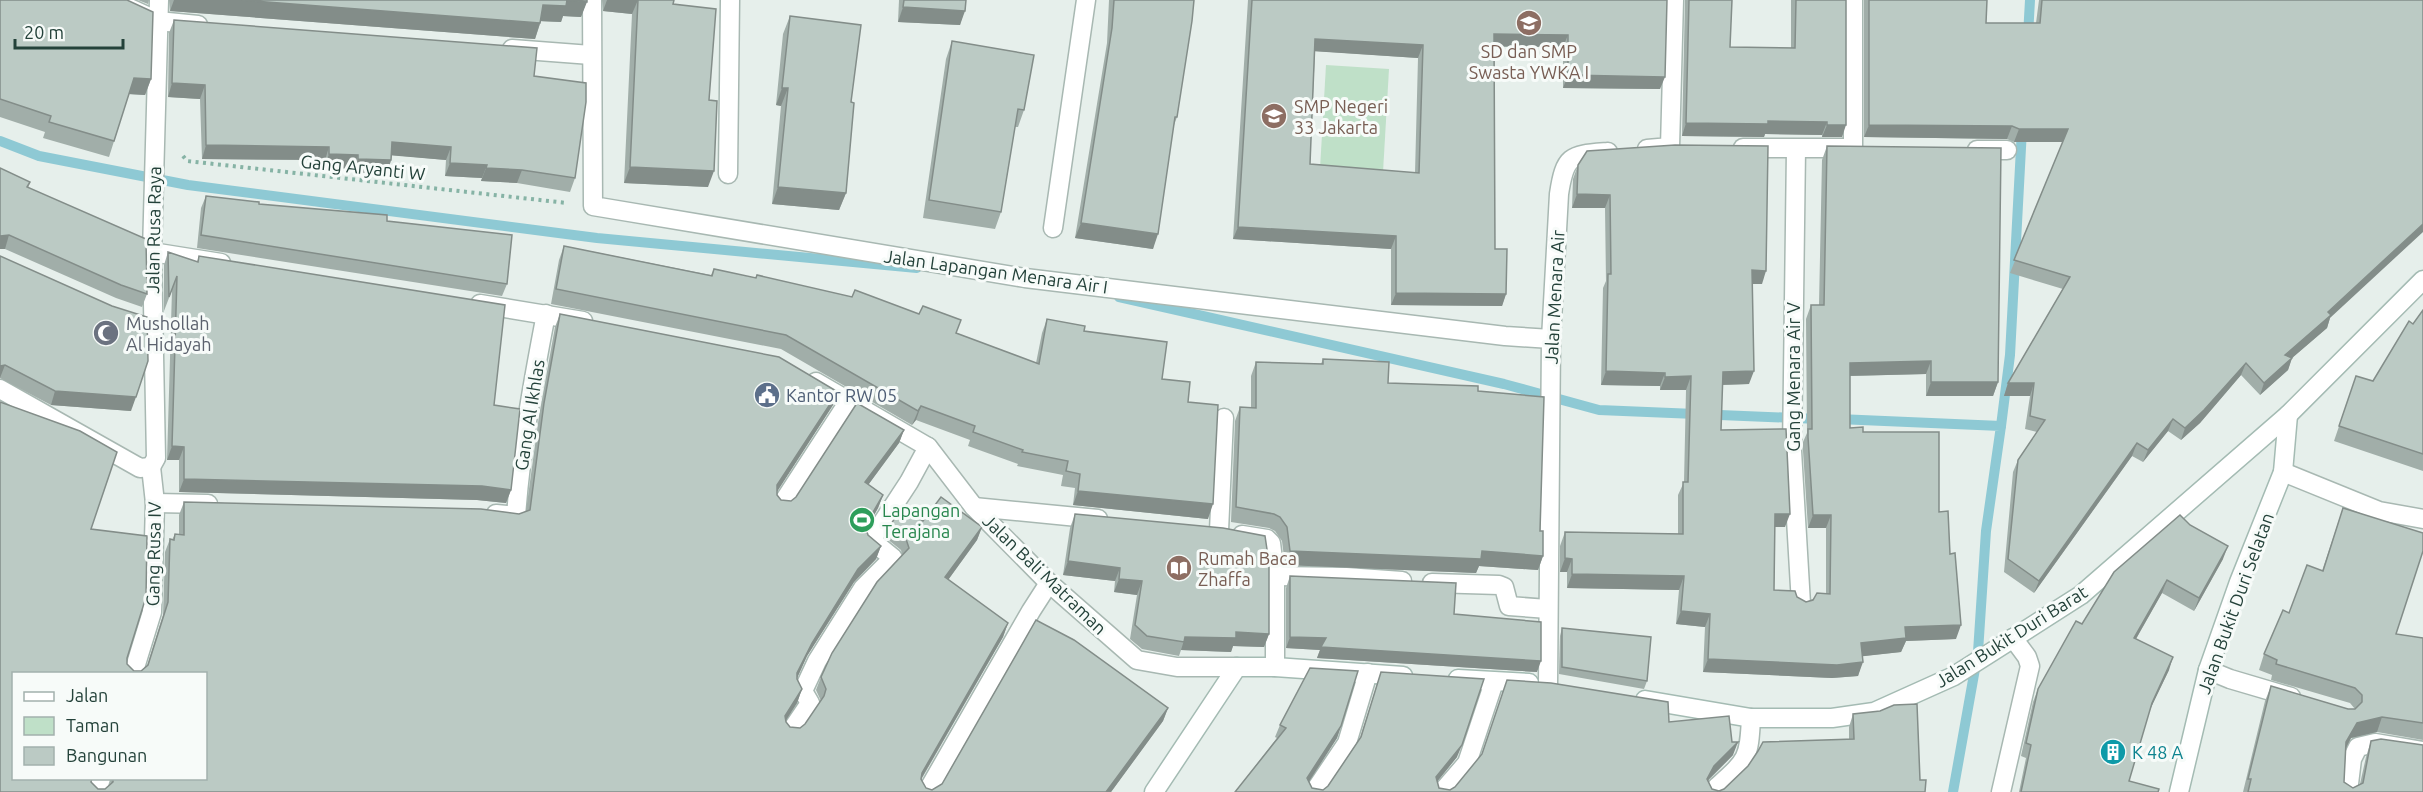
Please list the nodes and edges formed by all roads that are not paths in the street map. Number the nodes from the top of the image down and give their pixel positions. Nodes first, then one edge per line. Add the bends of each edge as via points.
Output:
1 (112, 0) edge
2 (159, 0) edge
3 (592, 0) edge
4 (730, 0) edge
5 (1086, 0) edge
6 (1674, 0) edge
7 (1853, 0) edge
8 (158, 21) junction
9 (219, 26) edge
10 (498, 48) edge
11 (591, 56) junction
12 (1670, 147) junction
13 (1693, 147) edge
14 (1727, 148) edge
15 (1853, 148) junction
16 (1796, 149) junction
17 (1876, 149) edge
18 (1959, 150) edge
19 (2007, 150) dead end
20 (728, 174) dead end
21 (1053, 228) dead end
22 (152, 252) junction
23 (233, 265) edge
24 (2423, 280) edge
25 (465, 301) edge
26 (546, 314) junction
27 (133, 316) edge
28 (152, 322) junction
29 (604, 326) edge
30 (1551, 339) junction
31 (798, 371) edge
32 (0, 389) edge
33 (849, 401) junction
34 (2288, 415) junction
35 (1224, 418) dead end
36 (928, 447) junction
37 (151, 467) junction
38 (2283, 472) junction
39 (155, 503) junction
40 (782, 504) edge
41 (227, 505) edge
42 (974, 507) junction
43 (477, 512) edge
44 (2423, 519) edge
45 (1116, 521) edge
46 (1196, 529) edge
47 (1219, 531) junction
48 (1275, 576) junction
49 (1049, 583) junction
50 (1801, 604) edge
51 (1548, 609) junction
52 (2013, 638) junction
53 (1275, 667) junction
54 (1237, 668) junction
55 (2208, 670) junction
56 (134, 672) edge
57 (1368, 674) junction
58 (1494, 682) junction
59 (1548, 684) junction
60 (1570, 688) edge
61 (1627, 697) edge
62 (2304, 701) edge
63 (1751, 718) junction
64 (791, 731) edge
65 (2423, 751) edge
66 (927, 792) edge
67 (1154, 792) edge
68 (1314, 792) edge
69 (1442, 792) edge
70 (1714, 792) edge
71 (2001, 792) edge
72 (2179, 792) edge
73 (2348, 792) edge

1 - 8 street
2 - 8 street, Jalan Rusa Raya
3 - 11 street
4 - 20 street
5 - 21 street
6 - 12 street
7 - 15 street
8 - 9 street
8 - 22 street, Jalan Rusa Raya
10 - 11 street
11 - 30 street, Jalan Lapangan Menara Air I via 593,206 1025,278
12 - 13 street
12 - 30 street, Jalan Menara Air via 1577,154 1568,163 1562,176
14 - 16 street
15 - 16 street
15 - 17 street
16 - 50 street, Gang Menara Air V via 1792,435
18 - 19 street
22 - 23 street
22 - 28 street, Jalan Rusa Raya
24 - 34 street, Jalan Bukit Duri Barat
25 - 26 street
26 - 29 street
26 - 43 street, Gang Al Ikhlas via 533,378 516,516
27 - 28 street
28 - 37 street, Jalan Rusa Raya via 156,458
30 - 51 street, Jalan Menara Air
31 - 33 street, Jalan Bali Matraman
32 - 37 street via 140,468
33 - 36 street, Jalan Bali Matraman
33 - 40 street
34 - 38 street, Jalan Bukit Duri Selatan
34 - 52 street, Jalan Bukit Duri Barat via 2081,595
35 - 47 street
36 - 42 street, Jalan Bali Matraman
36 - 64 street via 871,540 893,558 863,588 817,662 803,691 810,703
37 - 39 street, Gang Rusa IV
38 - 44 street via 2379,512
38 - 55 street, Jalan Bukit Duri Selatan
39 - 41 street
39 - 56 street, Gang Rusa IV via 152,612
42 - 45 street
42 - 49 street, Jalan Bali Matraman
46 - 47 street
47 - 48 street via 1267,539 1271,543
48 - 51 street via 1499,585 1504,587 1509,606
48 - 53 street
49 - 54 street, Jalan Bali Matraman via 1137,660 1177,667
49 - 66 street
51 - 59 street, Jalan Menara Air
52 - 63 street, Jalan Bukit Duri Barat via 1954,676 1874,712 1832,718
52 - 71 street via 2030,666
53 - 54 street
53 - 57 street
54 - 67 street
55 - 62 street
55 - 72 street, Jalan Bukit Duri Selatan
57 - 58 street
57 - 68 street via 1347,743
58 - 59 street
58 - 69 street via 1467,764
59 - 60 street
61 - 63 street, Jalan Bukit Duri Barat
63 - 70 street via 1750,743 1744,761
65 - 73 street via 2375,743 2358,747 2352,759

